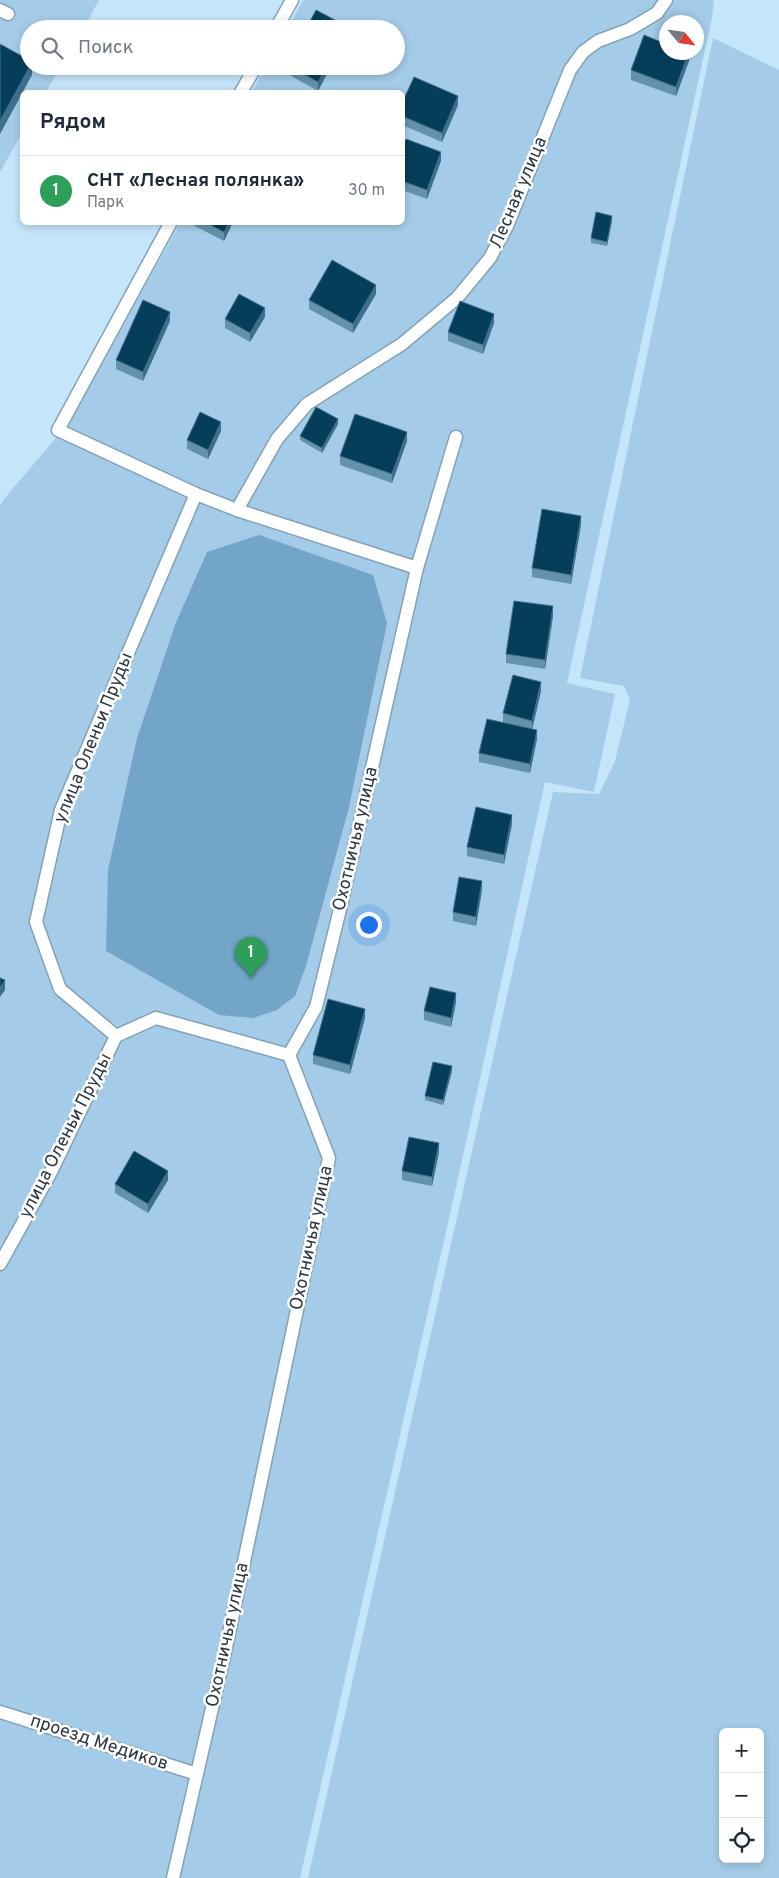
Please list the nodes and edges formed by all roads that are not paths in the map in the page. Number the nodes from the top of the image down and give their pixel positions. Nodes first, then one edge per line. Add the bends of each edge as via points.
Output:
1 (292, 0) edge
2 (666, 0) edge
3 (281, 20) edge
4 (251, 75) edge
5 (243, 90) edge
6 (169, 225) edge
7 (456, 437) dead end
8 (196, 494) junction
9 (237, 510) junction
10 (417, 568) junction
11 (116, 1036) junction
12 (289, 1054) junction
13 (0, 1264) edge
14 (0, 1712) edge
15 (197, 1774) junction
16 (174, 1878) edge

1 - 3 lane
2 - 9 lane, Лесная улица via 657,13 598,41 583,52 570,70 507,226 490,258 457,298 402,344 307,404 277,439
4 - 5 lane
6 - 8 lane via 58,430
7 - 10 lane, Охотничья улица
8 - 9 lane
8 - 11 lane, улица Оленьи Пруды via 61,810 36,922 60,989
9 - 10 lane
10 - 12 lane, Охотничья улица via 316,1007
11 - 12 lane via 156,1018
11 - 13 lane, улица Оленьи Пруды via 52,1170
12 - 15 lane, Охотничья улица via 329,1158
14 - 15 lane, проезд Медиков
15 - 16 lane, Охотничья улица

